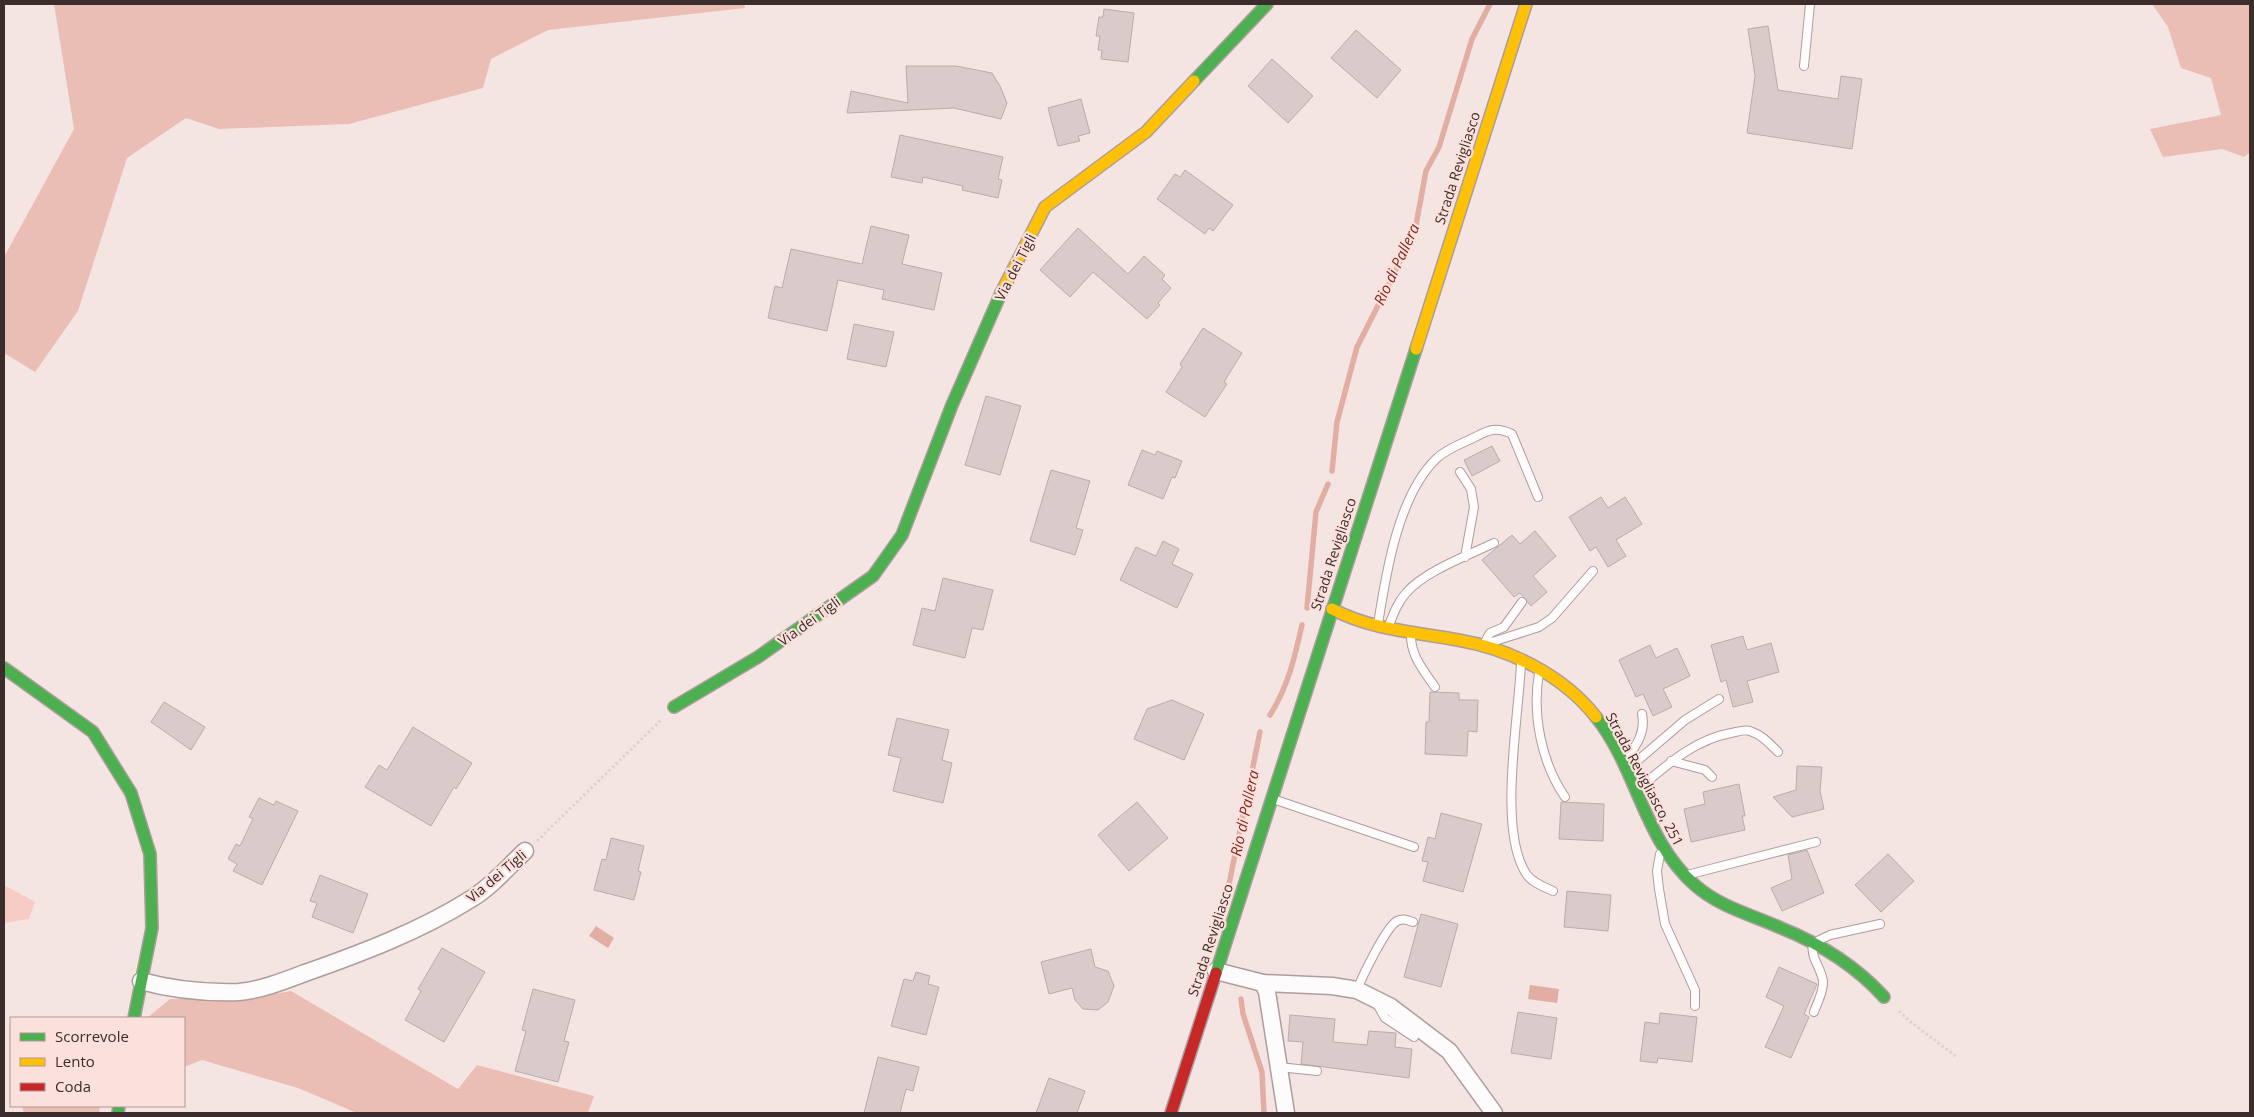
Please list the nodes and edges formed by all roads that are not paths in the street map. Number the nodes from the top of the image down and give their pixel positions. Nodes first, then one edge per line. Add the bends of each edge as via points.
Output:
1 (1267, 4) edge
2 (1526, 4) edge
3 (1810, 4) edge
4 (1804, 66) dead end
5 (1460, 472) dead end
6 (1538, 497) dead end
7 (1494, 543) dead end
8 (1465, 557) junction
9 (1593, 571) dead end
10 (1522, 602) dead end
11 (1332, 609) junction
12 (1383, 627) junction
13 (1411, 632) junction
14 (1483, 645) junction
15 (1521, 661) junction
16 (4, 668) edge
17 (1539, 671) junction
18 (1435, 687) dead end
19 (1719, 699) dead end
20 (674, 707) road end
21 (1642, 714) dead end
22 (1778, 752) dead end
23 (1671, 761) junction
24 (1624, 768) junction
25 (1712, 777) dead end
26 (1635, 791) junction
27 (1565, 797) dead end
28 (1271, 798) junction
29 (1816, 842) dead end
30 (1414, 847) dead end
31 (1661, 847) junction
32 (525, 851) road end
33 (1684, 876) junction
34 (1553, 891) dead end
35 (1413, 922) dead end
36 (1880, 924) dead end
37 (1813, 943) junction
38 (1216, 972) junction
39 (141, 980) junction
40 (1263, 983) junction
41 (1358, 990) junction
42 (1884, 996) road end
43 (1374, 999) junction
44 (1695, 1006) dead end
45 (1814, 1012) dead end
46 (134, 1017) edge
47 (1414, 1036) dead end
48 (1279, 1067) junction
49 (1317, 1071) dead end
50 (1171, 1113) edge
51 (1286, 1113) edge
52 (1494, 1113) edge

1 - 20 street, Via dei Tigli via 1146,132 1046,207 1004,286 952,405 902,536 873,576 758,657
2 - 11 street, Strada Revigliasco
3 - 4 lane
5 - 8 lane via 1471,489 1474,507
6 - 12 lane via 1512,434 1501,429 1492,429 1437,458 1410,495 1391,557
7 - 8 lane
8 - 12 lane via 1424,577 1406,592
9 - 14 lane via 1552,618 1539,628
10 - 14 lane via 1504,627 1490,633
11 - 12 street, Strada Revigliasco, 251 via 1345,617
11 - 28 street, Strada Revigliasco
12 - 13 street, Strada Revigliasco, 251
13 - 14 street, Strada Revigliasco, 251
13 - 18 lane via 1413,654
14 - 15 street, Strada Revigliasco, 251
15 - 17 street, Strada Revigliasco, 251
15 - 34 lane via 1513,771 1513,836 1527,875
16 - 39 street via 93,732 131,793 150,854 152,928
17 - 24 street, Strada Revigliasco, 251 via 1562,684 1590,709 1605,729
17 - 27 lane via 1535,698 1538,724 1548,762
19 - 24 lane via 1685,720
21 - 24 lane via 1644,725 1640,738
22 - 23 lane via 1761,735 1748,730 1715,736
23 - 25 lane via 1705,770
23 - 26 lane
24 - 26 street, Strada Revigliasco, 251
26 - 31 street, Strada Revigliasco, 251
28 - 30 lane
28 - 38 street, Strada Revigliasco
29 - 33 lane
31 - 33 street, Strada Revigliasco, 251
31 - 44 lane via 1657,872 1665,924 1693,985
32 - 39 street, Via dei Tigli via 473,898 432,920 332,964 281,982 231,992 194,991
33 - 37 street, Strada Revigliasco, 251 via 1712,898
35 - 41 lane via 1402,919 1395,922 1374,955
36 - 37 lane via 1830,935
37 - 42 street, Strada Revigliasco, 251 via 1848,961
37 - 45 lane via 1814,957 1823,979
38 - 40 street
38 - 50 street, Strada Revigliasco
39 - 46 street
40 - 41 street
40 - 48 street
41 - 43 street
43 - 47 lane via 1385,1018
43 - 52 street via 1391,1007 1449,1051
48 - 49 lane
48 - 51 street

